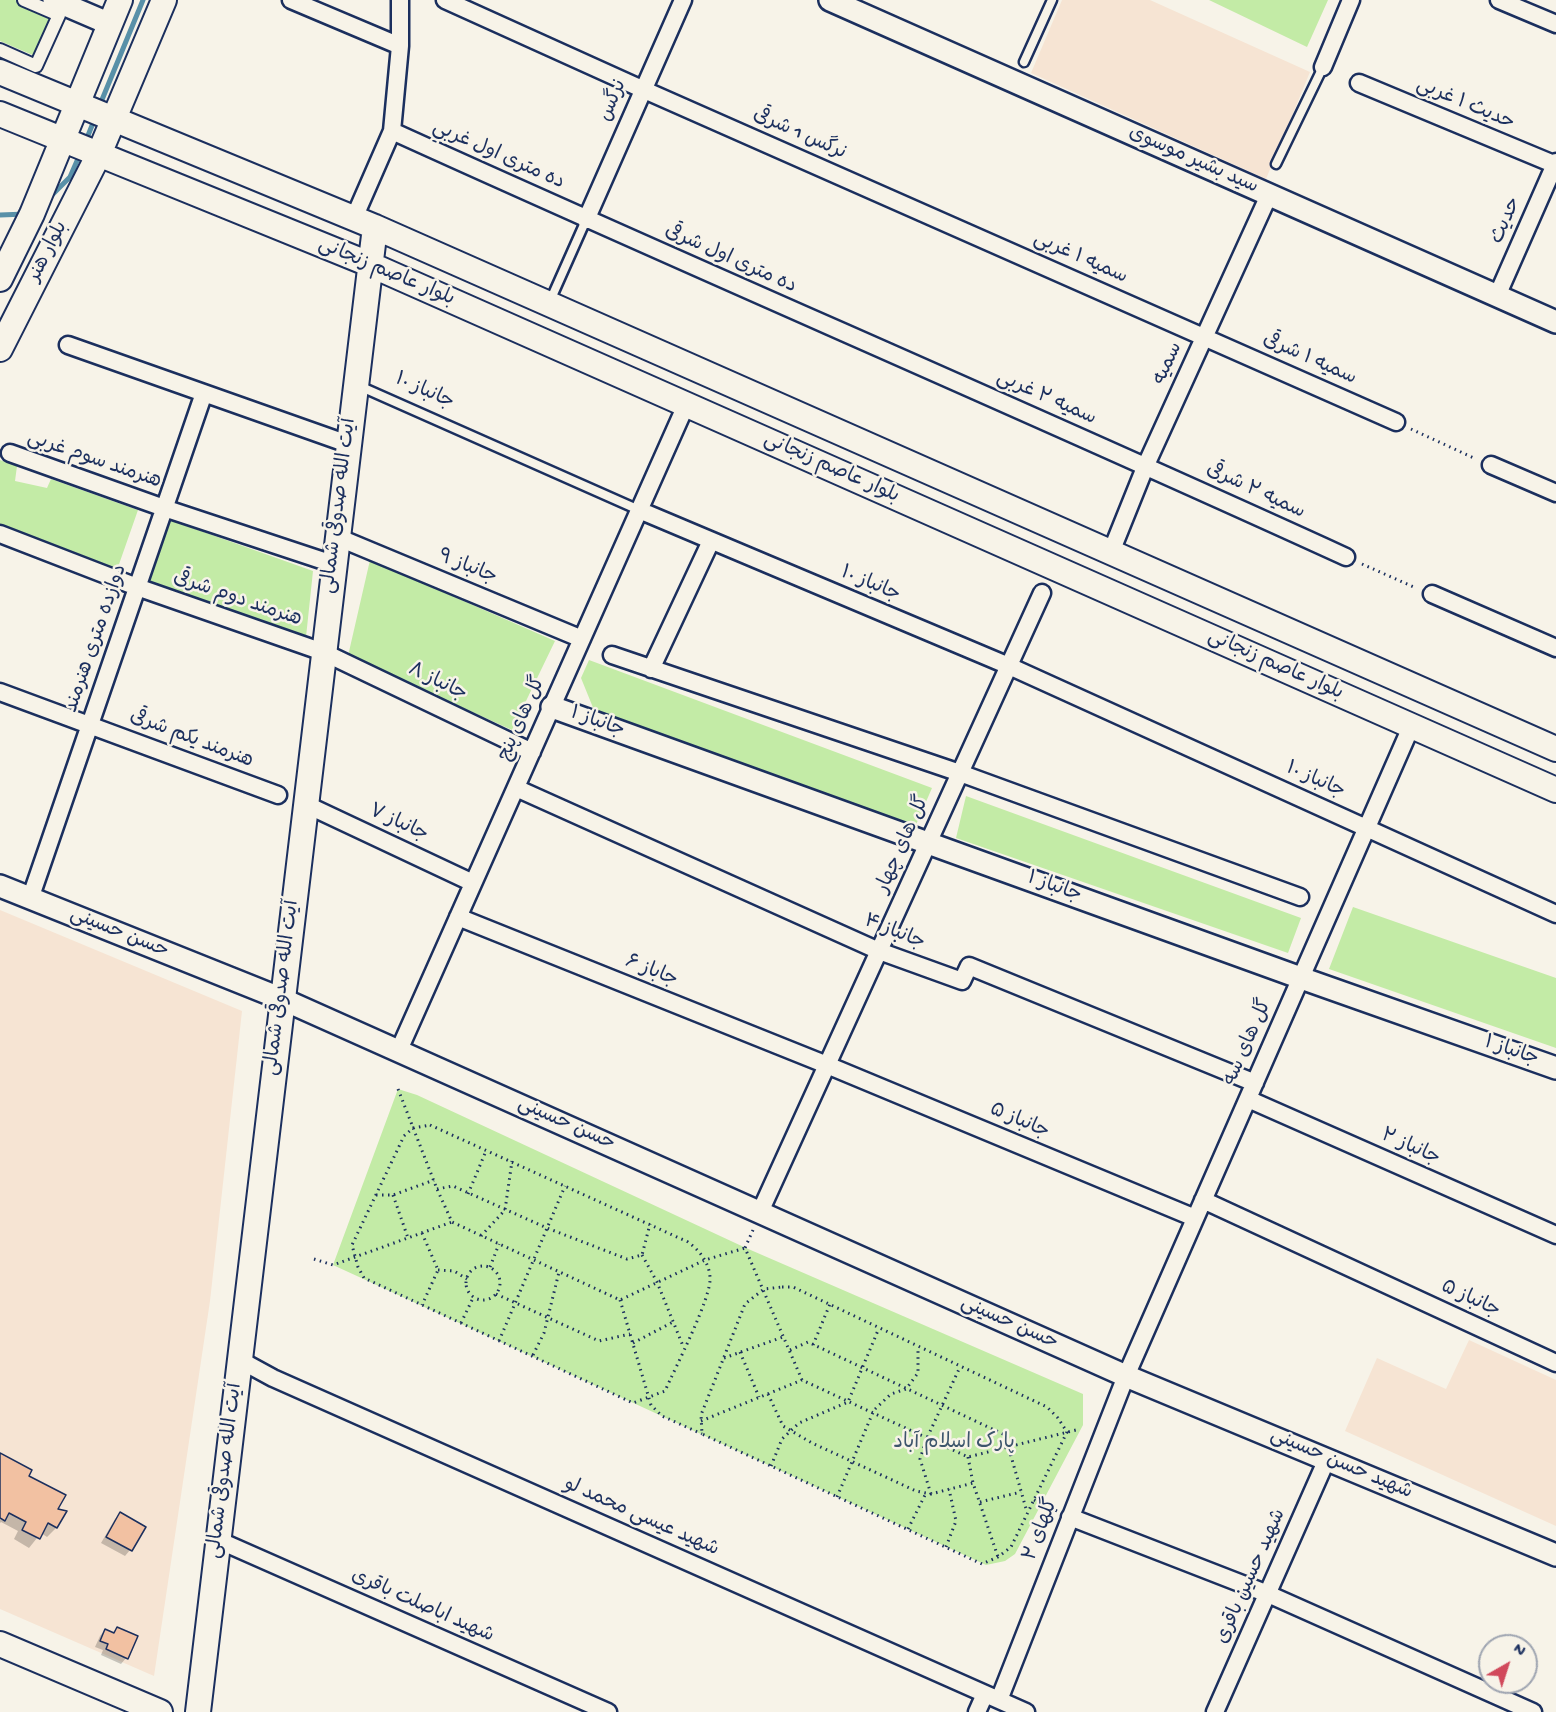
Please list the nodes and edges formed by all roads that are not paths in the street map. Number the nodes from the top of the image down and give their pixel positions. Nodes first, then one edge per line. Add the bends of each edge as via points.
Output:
1 (24, 0) edge
2 (54, 0) edge
3 (120, 0) edge
4 (164, 0) edge
5 (291, 0) edge
6 (400, 0) edge
7 (445, 0) edge
8 (683, 0) edge
9 (830, 0) edge
10 (1052, 0) edge
11 (1351, 0) edge
12 (1498, 0) edge
13 (110, 24) junction
14 (1556, 24) edge
15 (400, 46) junction
16 (0, 50) edge
17 (1024, 62) dead end
18 (1323, 67) joint
19 (0, 72) edge
20 (1359, 83) dead end
21 (642, 89) junction
22 (75, 103) junction
23 (0, 114) edge
24 (116, 120) junction
25 (392, 131) junction
26 (60, 138) junction
27 (100, 155) junction
28 (1276, 164) dead end
29 (1556, 164) edge
30 (1269, 195) junction
31 (586, 220) junction
32 (939, 220) joint
33 (364, 222) junction
34 (369, 264) junction
35 (0, 279) edge
36 (1497, 296) junction
37 (549, 303) junction
38 (1556, 322) edge
39 (1204, 337) junction
40 (68, 345) dead end
41 (0, 349) edge
42 (929, 370) joint
43 (355, 384) junction
44 (204, 393) junction
45 (686, 405) junction
46 (1396, 422) road end
47 (348, 444) junction
48 (10, 453) dead end
49 (1146, 465) junction
50 (1491, 465) road end
51 (1556, 493) edge
52 (164, 508) junction
53 (639, 510) junction
54 (0, 534) edge
55 (337, 537) junction
56 (711, 541) junction
57 (1111, 552) junction
58 (1346, 557) road end
59 (333, 564) junction
60 (137, 587) junction
61 (1042, 593) dead end
62 (1432, 594) road end
63 (582, 639) junction
64 (1556, 648) edge
65 (323, 652) junction
66 (612, 655) dead end
67 (1009, 666) junction
68 (651, 669) junction
69 (0, 692) edge
70 (552, 706) junction
71 (90, 724) junction
72 (1411, 727) junction
73 (1556, 749) edge
74 (532, 752) junction
75 (960, 773) junction
76 (516, 788) junction
77 (1556, 790) edge
78 (278, 795) dead end
79 (305, 804) junction
80 (1367, 828) junction
81 (928, 843) junction
82 (474, 883) junction
83 (0, 886) edge
84 (1300, 897) dead end
85 (30, 899) junction
86 (1556, 915) edge
87 (458, 917) junction
88 (879, 951) junction
89 (1301, 978) junction
90 (282, 999) junction
91 (399, 1050) junction
92 (827, 1065) junction
93 (1556, 1068) edge
94 (1255, 1083) junction
95 (1248, 1099) junction
96 (1203, 1200) junction
97 (760, 1212) junction
98 (1195, 1218) junction
99 (1556, 1235) edge
100 (240, 1360) junction
101 (1556, 1363) edge
102 (1126, 1376) junction
103 (1327, 1459) junction
104 (1070, 1517) junction
105 (218, 1540) junction
106 (1556, 1555) edge
107 (1268, 1594) junction
108 (0, 1644) edge
109 (992, 1697) junction
110 (145, 1709) edge
111 (198, 1712) edge
112 (608, 1712) edge
113 (977, 1712) edge
114 (1026, 1712) edge
115 (1215, 1712) edge
116 (1533, 1712) edge

1 - 16 street via 59,15 36,66
2 - 13 street
3 - 13 main road, بلوار هنر
4 - 24 main road, بلوار هنر
5 - 15 street
6 - 15 street
7 - 21 street, نرگس 1 شرقی
8 - 21 street, نرگس
9 - 30 street, سید بشیر موسوی
10 - 17 lane
11 - 18 street
12 - 14 street
13 - 22 main road, بلوار هنر
15 - 25 street
18 - 28 lane
19 - 22 main road
20 - 29 street, حدیث ۱ غربی
21 - 31 street, نرگس
21 - 32 street, نرگس 1 شرقی
22 - 24 main road, بلوار عاصم زنجانی
22 - 26 main road, بلوار هنر
23 - 26 main road
24 - 27 main road, بلوار هنر
24 - 33 main road, بلوار عاصم زنجانی
25 - 31 street, ده متری اول غربي
25 - 33 street
26 - 27 main road, بلوار عاصم زنجانی
26 - 35 main road, بلوار هنر via 32,214
27 - 34 main road, بلوار عاصم زنجانی
27 - 41 main road, بلوار هنر
29 - 36 street, حدیث
30 - 36 street, سید بشیر موسوی
30 - 39 street, سمیه
31 - 37 lane
31 - 42 street, ده متری اول شرقی
32 - 39 street, سمیه ۱ غربی
33 - 34 main road, آیت الله صدوقی شمالی
33 - 37 main road, بلوار عاصم زنجانی
34 - 43 main road, آیت الله صدوقی شمالی
34 - 45 main road, بلوار عاصم زنجانی
36 - 38 street, سید بشیر موسوی
37 - 57 main road, بلوار عاصم زنجانی
39 - 46 street, سمیه ۱ شرقی
39 - 49 street, سمیه
40 - 44 street
42 - 49 street, سمیه ۲ غربی
43 - 47 main road, آیت الله صدوقی شمالی
43 - 53 lane, جانباز ۱۰
44 - 47 street
44 - 52 street, دوازده متری هنرمند
45 - 53 street, گل های پنج
45 - 72 main road, بلوار عاصم زنجانی
47 - 55 main road, آیت الله صدوقی شمالی
48 - 52 street, هنرمند سوم غربی
49 - 57 street, سمیه
49 - 58 street, سمیه ۲ شرقی
50 - 51 street
52 - 59 street, هنرمند سوم غربی
52 - 60 street, دوازده متری هنرمند
53 - 56 street, جانباز ۱۰
53 - 63 street, گل های پنج
54 - 60 street, هنرمند دوم شرقی
55 - 59 main road, آیت الله صدوقی شمالی
55 - 63 street, جانباز ۹
56 - 67 street, جانباز ۱۰
56 - 68 street
57 - 73 main road, بلوار عاصم زنجانی
59 - 65 main road, آیت الله صدوقی شمالی
60 - 65 street, هنرمند دوم شرقی
60 - 71 street, دوازده متری هنرمند
61 - 67 street, گل های چهار
62 - 64 street
63 - 70 street, گل های پنج
65 - 74 street, جانباز ۸
65 - 79 main road, آیت الله صدوقی شمالی
66 - 68 street
67 - 75 street, گل های چهار
67 - 80 street, جانباز ۱۰
68 - 75 street
69 - 71 street, هنرمند یکم شرقی
70 - 74 street, گل های پنج
70 - 81 street, جانباز ۱
71 - 78 street, هنرمند یکم شرقی
71 - 85 street, دوازده متری هنرمند
72 - 77 main road, بلوار عاصم زنجانی
72 - 80 street, گل های سه
74 - 76 street, گل های پنج
75 - 81 street, گل های چهار
75 - 84 street
76 - 82 street, گل های پنج
76 - 88 street, جانباز ۴
79 - 82 street, جانباز ۷
79 - 90 main road, آیت الله صدوقی شمالی
80 - 86 street, جانباز ۱۰
80 - 89 street, گل های سه
81 - 88 street, گل های چهار
81 - 89 street, جانباز ۱
82 - 87 street, گل های پنج
83 - 85 street, حسن حسینی
85 - 90 street, حسن حسینی
87 - 91 street, گل های پنج
87 - 92 street, جاباز ۶
88 - 92 street, گل های چهار
88 - 94 street, جانباز ۴ via 962,981 969,966
89 - 93 street, جانباز ۱
89 - 94 street, گل های سه
90 - 91 street, حسن حسینی
90 - 100 main road, آیت الله صدوقی شمالی
91 - 97 street, حسن حسینی
92 - 97 street, گل های چهار
92 - 98 street, جانباز ۵
94 - 95 street, گل های سه
95 - 96 street, گل های سه
95 - 99 street, جانباز ۲
96 - 98 street, گل های سه
96 - 101 street, جانباز ۵
97 - 102 street, حسن حسینی
98 - 102 street, گل های سه
100 - 105 main road, آیت الله صدوقی شمالی
100 - 109 street, شهید عیسی محمد لو
102 - 103 street, شهید حسن حسینی
102 - 104 street, گلهای ۲
103 - 106 street, شهید حسن حسینی
103 - 107 street, شهید حسین باقری
104 - 107 street
104 - 109 street, گلهای ۲
105 - 111 main road, آیت الله صدوقی شمالی
105 - 112 street, شهید اباصلت باقری
107 - 115 street, شهید حسین باقری
107 - 116 street
108 - 110 main road
109 - 113 street, گلهای ۲
109 - 114 street, شهید عیسی محمد لو

